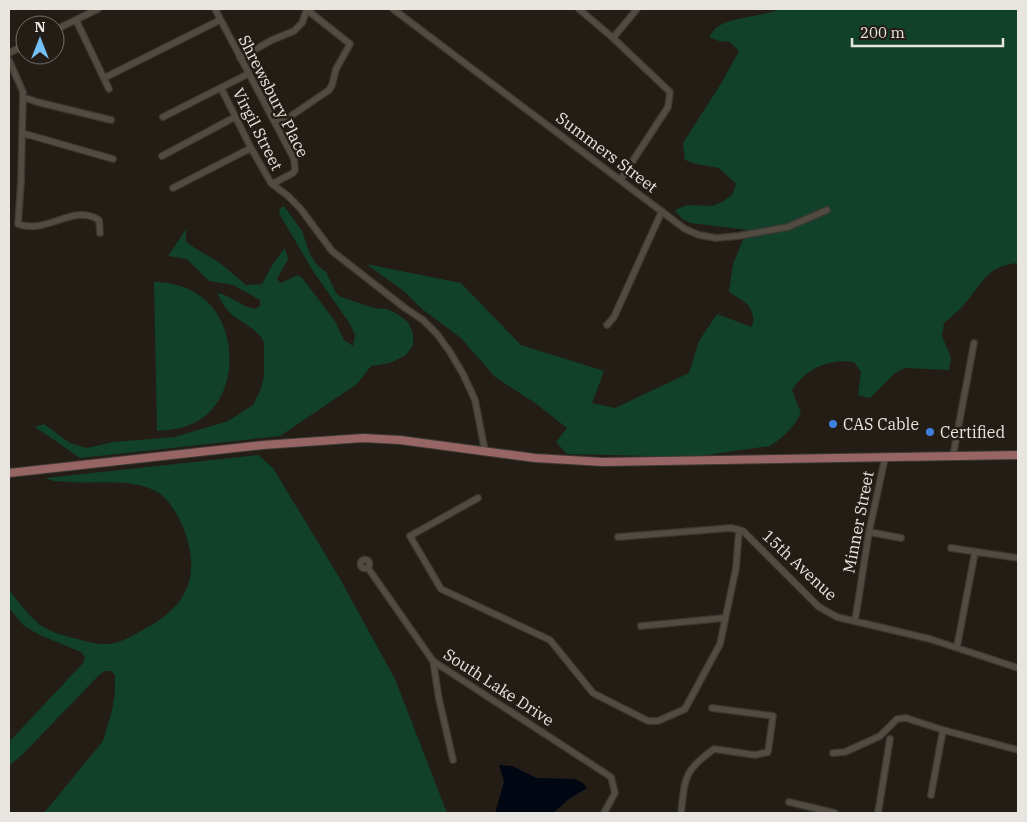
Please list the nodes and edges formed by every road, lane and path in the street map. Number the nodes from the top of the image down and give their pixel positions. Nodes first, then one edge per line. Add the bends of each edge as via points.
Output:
1 (98, 9) edge
2 (215, 9) edge
3 (306, 9) edge
4 (393, 9) edge
5 (579, 9) edge
6 (637, 9) edge
7 (76, 20) junction
8 (220, 20) junction
9 (65, 25) edge
10 (613, 38) junction
11 (240, 58) junction
12 (9, 60) edge
13 (248, 74) junction
14 (104, 78) junction
15 (221, 88) junction
16 (109, 89) dead end
17 (23, 97) junction
18 (163, 117) dead end
19 (235, 117) junction
20 (111, 120) dead end
21 (274, 121) junction
22 (22, 133) junction
23 (251, 148) junction
24 (162, 156) dead end
25 (112, 159) dead end
26 (621, 178) junction
27 (271, 183) junction
28 (173, 188) dead end
29 (662, 210) junction
30 (827, 210) dead end
31 (100, 233) dead end
32 (607, 325) dead end
33 (974, 343) dead end
34 (484, 451) junction
35 (1018, 455) edge
36 (953, 456) junction
37 (885, 458) junction
38 (9, 473) edge
39 (478, 498) dead end
40 (739, 530) junction
41 (868, 532) junction
42 (618, 538) dead end
43 (901, 538) dead end
44 (950, 548) dead end
45 (975, 552) junction
46 (1018, 558) edge
47 (368, 568) dead end
48 (724, 618) junction
49 (855, 621) junction
50 (641, 626) dead end
51 (957, 647) junction
52 (433, 661) junction
53 (1018, 668) edge
54 (712, 708) dead end
55 (943, 730) junction
56 (890, 739) dead end
57 (1018, 750) edge
58 (833, 753) dead end
59 (452, 760) dead end
60 (931, 795) dead end
61 (789, 802) dead end
62 (604, 813) edge
63 (680, 813) edge
64 (835, 813) edge
65 (878, 813) edge

1 - 7 street
2 - 8 street, Shrewsbury Place
3 - 11 street via 302,22 294,30
3 - 21 street via 350,44 329,90 286,120
4 - 26 street, Summers Street
5 - 10 street
6 - 10 street
7 - 9 street
7 - 14 street
8 - 11 street, Shrewsbury Place
8 - 14 street
10 - 26 street via 670,92 668,106
11 - 13 street, Shrewsbury Place
12 - 17 street
13 - 15 street
13 - 21 street, Shrewsbury Place
14 - 16 street
15 - 18 street
15 - 19 street, Virgil Street
17 - 20 street
17 - 22 street
19 - 23 street, Virgil Street
19 - 24 street
21 - 27 street, Shrewsbury Place via 295,167 292,173
22 - 25 street
22 - 31 street via 18,224 39,226 76,215 91,215 99,220
23 - 27 street, Virgil Street
23 - 28 street
26 - 29 street, Summers Street
27 - 34 street via 300,208 332,251 423,320 436,334 463,374 475,400
29 - 30 street, Summers Street via 686,229 716,238 788,226
29 - 32 street via 614,317
33 - 36 street
34 - 37 main road via 603,462
34 - 38 main road via 400,440 354,438
35 - 36 main road
36 - 37 main road
37 - 41 street, Minner Street
39 - 48 street via 410,536 441,589 550,640 593,693 648,721 658,721 685,709 720,644
40 - 42 street, 15th Avenue via 731,528
40 - 48 street via 736,568
40 - 49 street, 15th Avenue via 819,607 837,617
41 - 43 street
41 - 49 street, Minner Street
44 - 45 street
45 - 46 street
45 - 51 street
47 - 52 street, South Lake Drive
48 - 50 street
49 - 51 street, 15th Avenue
51 - 53 street, 15th Avenue
52 - 59 street
52 - 62 street, South Lake Drive via 611,777 615,793
54 - 63 street via 773,716 768,752 755,755 714,749 697,761 686,778
55 - 57 street
55 - 58 street via 906,718 897,719 880,736 845,752
55 - 60 street
56 - 65 street
61 - 64 street

